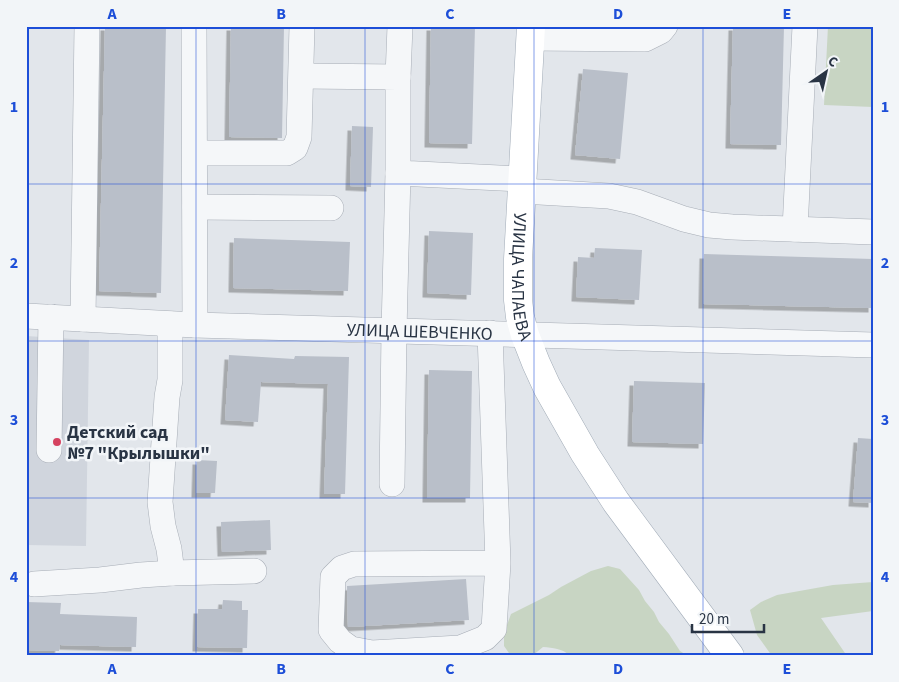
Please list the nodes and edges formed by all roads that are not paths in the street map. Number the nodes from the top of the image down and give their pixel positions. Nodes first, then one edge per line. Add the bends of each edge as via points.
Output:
1 (86, 26) edge
2 (194, 26) edge
3 (302, 26) edge
4 (400, 26) edge
5 (665, 26) edge
6 (805, 26) edge
7 (531, 32) edge
8 (302, 76) junction
9 (398, 78) junction
10 (195, 153) junction
11 (398, 173) junction
12 (522, 185) junction
13 (195, 206) junction
14 (331, 208) dead end
15 (796, 229) junction
16 (873, 232) edge
17 (38, 316) edge
18 (83, 319) junction
19 (170, 324) junction
20 (195, 325) junction
21 (394, 330) junction
22 (490, 333) junction
23 (525, 335) junction
24 (873, 346) edge
25 (49, 450) dead end
26 (392, 484) dead end
27 (498, 563) junction
28 (254, 571) dead end
29 (172, 573) junction
30 (34, 584) dead end
31 (730, 656) edge

1 - 18 street
2 - 10 street
3 - 8 street
4 - 9 street
5 - 7 street via 645,39
6 - 15 street
7 - 12 main road, УЛИЦА ЧАПАЕВА
8 - 9 street
8 - 10 street via 299,137 295,148 287,153
9 - 11 street
10 - 13 street
11 - 12 street
11 - 21 street
12 - 15 street via 609,196 709,224
12 - 23 main road, УЛИЦА ЧАПАЕВА via 518,300
13 - 14 street
13 - 20 street
15 - 16 street
17 - 18 street, УЛИЦА ШЕВЧЕНКО
17 - 25 street
18 - 19 street, УЛИЦА ШЕВЧЕНКО
19 - 20 street, УЛИЦА ШЕВЧЕНКО
19 - 29 street via 170,380 160,502
20 - 21 street, УЛИЦА ШЕВЧЕНКО
21 - 22 street, УЛИЦА ШЕВЧЕНКО
21 - 26 street
22 - 23 street, УЛИЦА ШЕВЧЕНКО
22 - 27 street
23 - 24 street, УЛИЦА ШЕВЧЕНКО
23 - 31 main road, УЛИЦА ЧАПАЕВА via 547,387 584,454
27 - 27 street via 494,629 486,638 460,648 372,654 351,649 331,630 333,577 342,568 354,564
28 - 29 street
29 - 30 street

